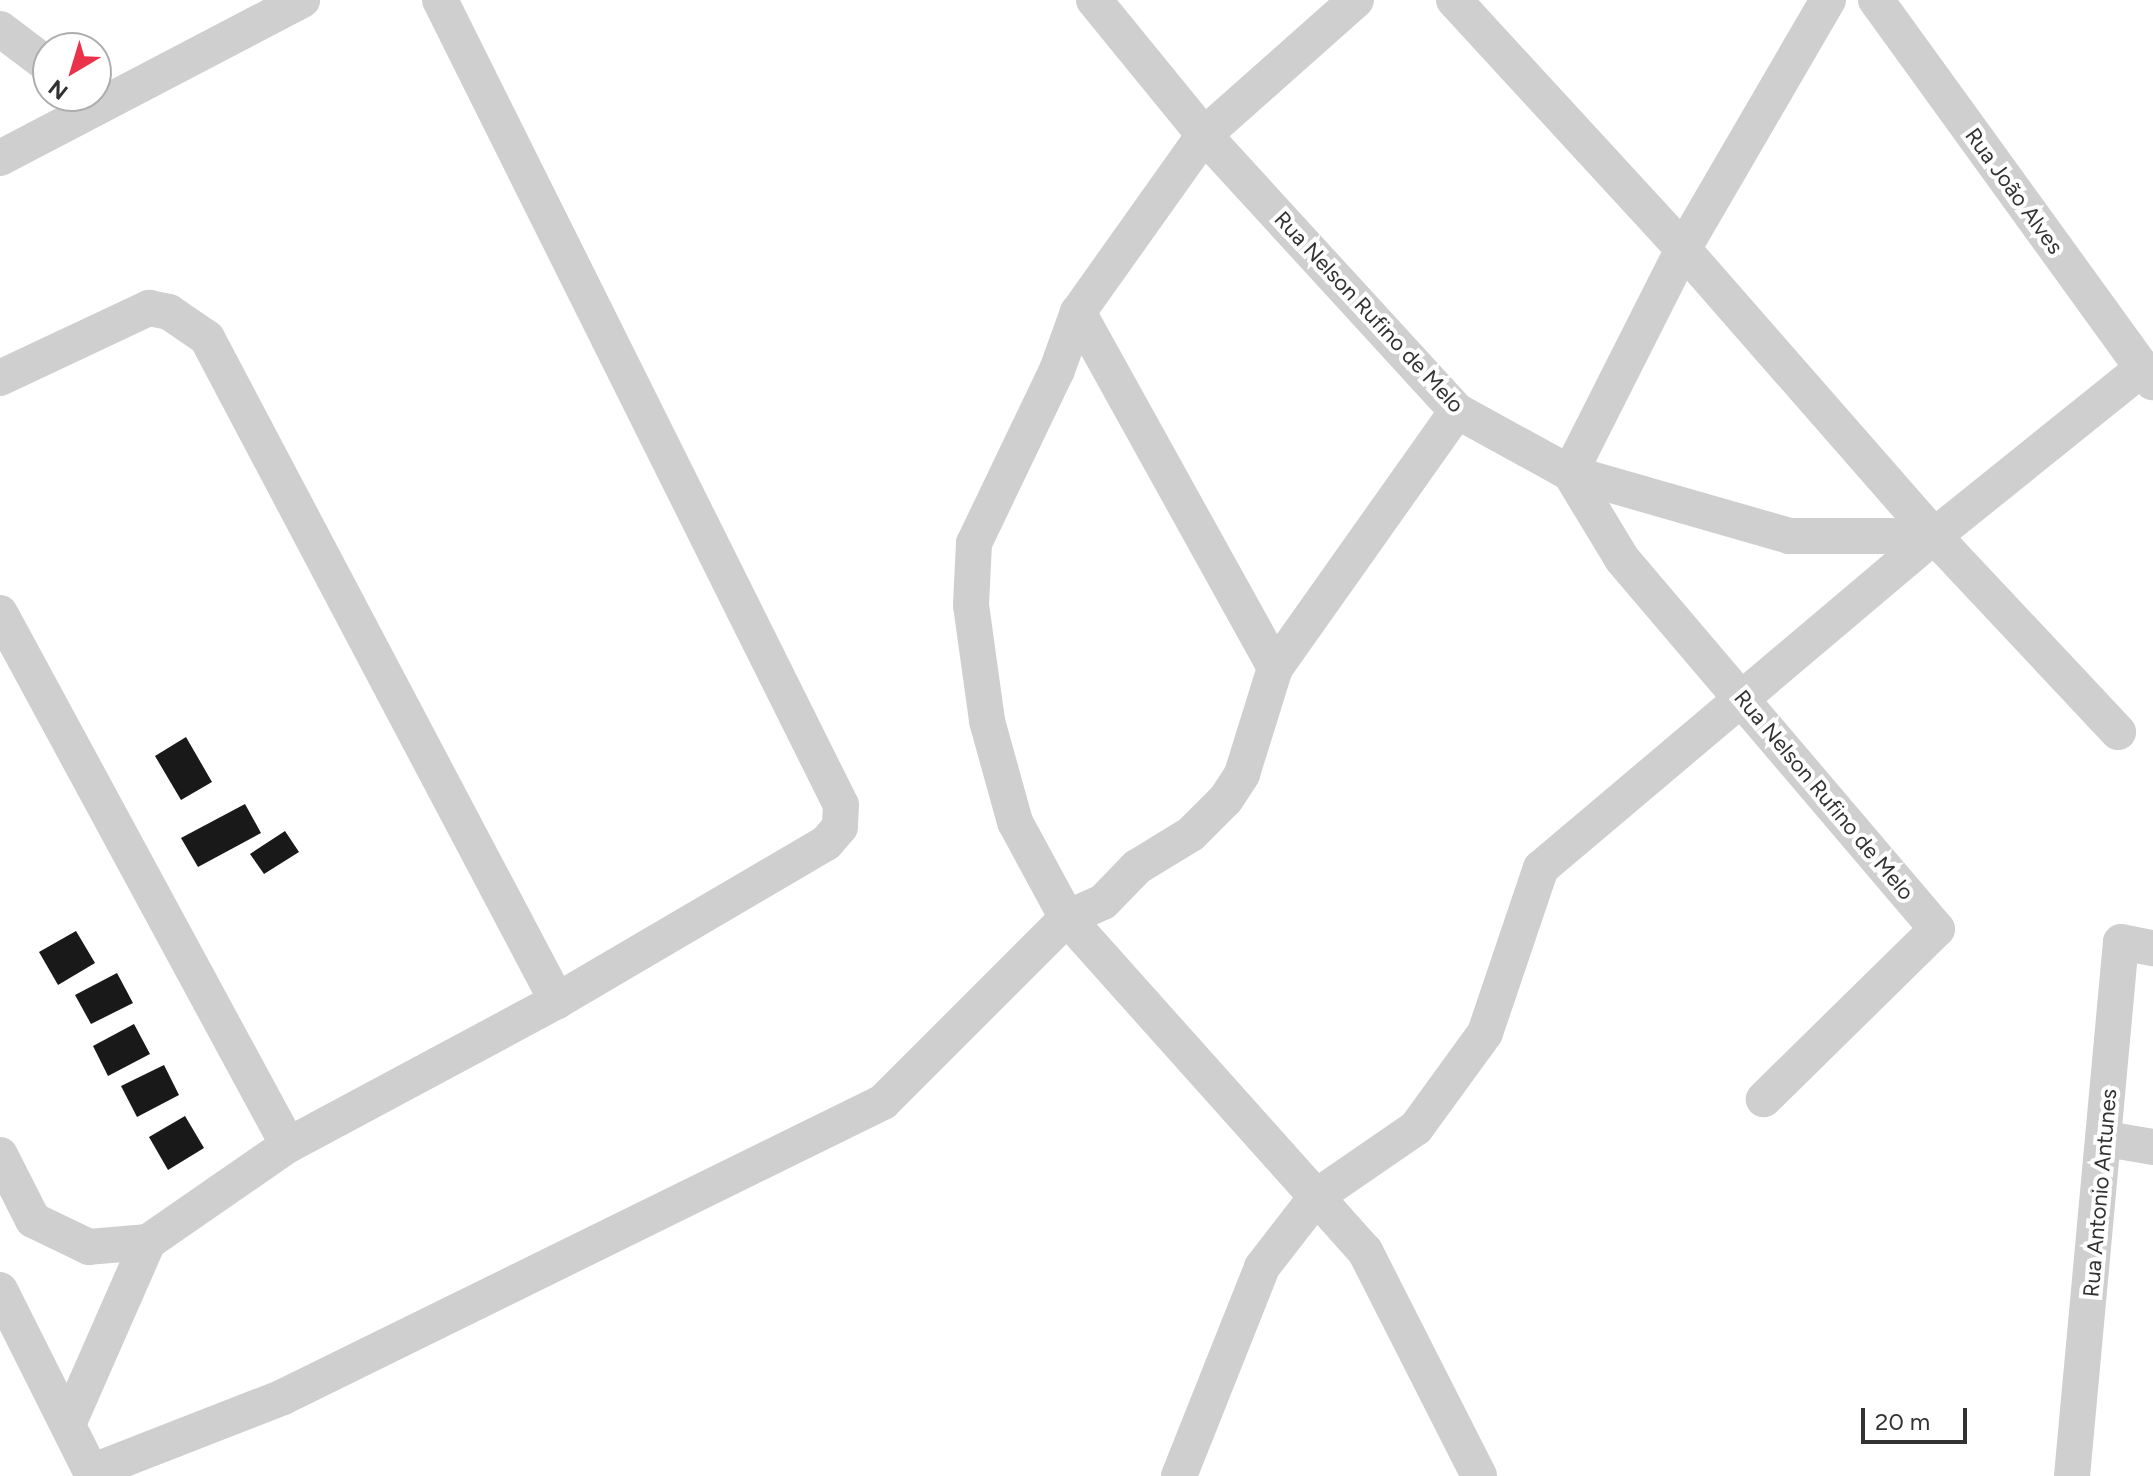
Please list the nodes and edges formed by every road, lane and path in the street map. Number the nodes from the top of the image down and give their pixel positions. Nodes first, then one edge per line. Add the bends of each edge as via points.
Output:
1 (302, 0) edge
2 (440, 0) edge
3 (1094, 0) edge
4 (1356, 0) edge
5 (1454, 0) edge
6 (1828, 0) edge
7 (1876, 0) edge
8 (0, 29) edge
9 (32, 53) edge
10 (112, 93) edge
11 (77, 112) edge
12 (1204, 135) junction
13 (0, 158) edge
14 (1683, 249) junction
15 (1078, 312) junction
16 (2148, 375) edge
17 (0, 378) edge
18 (1457, 411) junction
19 (1570, 473) junction
20 (1934, 536) junction
21 (0, 613) edge
22 (1275, 668) junction
23 (1744, 700) junction
24 (2118, 732) dead end
25 (1067, 918) junction
26 (2153, 948) edge
27 (557, 1001) junction
28 (1764, 1099) dead end
29 (2106, 1139) junction
30 (288, 1145) junction
31 (2153, 1147) edge
32 (0, 1155) edge
33 (1317, 1196) junction
34 (148, 1242) junction
35 (0, 1290) edge
36 (69, 1422) junction
37 (92, 1474) edge
38 (1179, 1476) edge
39 (1479, 1476) edge
40 (2072, 1476) edge

1 - 10 street
2 - 27 street via 841,805 840,827 826,843
3 - 12 street, Rua Nelson Rufino de Melo
4 - 12 street
5 - 14 street
6 - 14 street
7 - 16 street, Rua João Alves
8 - 9 street
11 - 13 street
12 - 15 street
12 - 18 street, Rua Nelson Rufino de Melo
14 - 19 street
14 - 20 street
15 - 22 street
15 - 25 street via 1057,370 974,543 971,579 987,721 1015,822
16 - 20 street
17 - 27 street via 149,308 169,312 207,338
18 - 19 street, Rua Nelson Rufino de Melo
18 - 22 street
19 - 20 street via 1789,536
19 - 23 street, Rua Nelson Rufino de Melo via 1622,559
20 - 23 street
20 - 24 street
21 - 30 street
22 - 25 street via 1242,774 1226,799 1191,834 1137,867 1103,902
23 - 28 street, Rua Nelson Rufino de Melo via 1937,929
23 - 33 street via 1541,868 1485,1033 1416,1128
25 - 33 street
25 - 37 street via 883,1102 283,1397
26 - 29 street, Rua Antonio Antunes via 2121,942
27 - 30 street
29 - 31 street
29 - 40 street, Rua Antonio Antunes
30 - 34 street
32 - 34 street via 33,1220 89,1247
33 - 38 street via 1262,1267
33 - 39 street via 1365,1251
34 - 36 street
35 - 36 street
36 - 37 street

